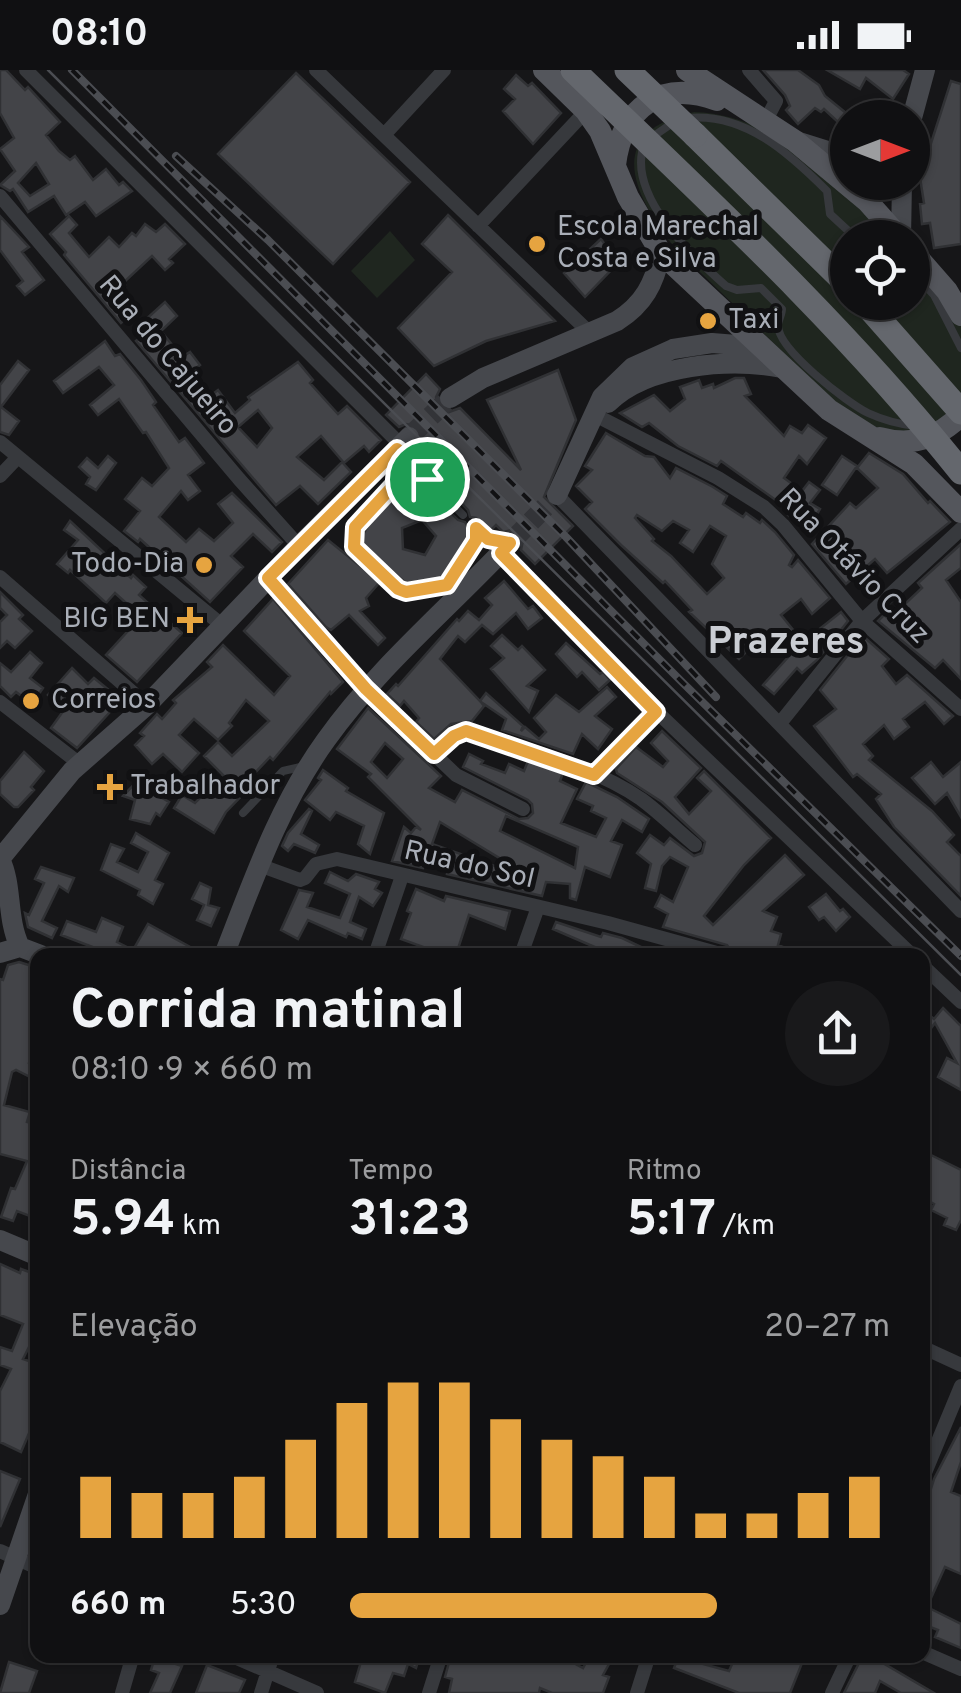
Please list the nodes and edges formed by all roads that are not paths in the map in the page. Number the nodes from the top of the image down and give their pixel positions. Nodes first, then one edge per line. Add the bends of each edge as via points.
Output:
1 (26, 70) edge
2 (316, 70) edge
3 (444, 70) edge
4 (628, 70) edge
5 (687, 70) edge
6 (749, 70) edge
7 (559, 75) edge
8 (922, 79) edge
9 (908, 100) edge
10 (744, 110) junction
11 (586, 111) junction
12 (765, 122) junction
13 (384, 134) junction
14 (796, 140) junction
15 (830, 152) edge
16 (615, 165) junction
17 (0, 196) edge
18 (836, 220) edge
19 (884, 220) edge
20 (478, 226) junction
21 (661, 253) junction
22 (830, 267) edge
23 (930, 272) edge
24 (930, 291) edge
25 (961, 315) edge
26 (880, 320) edge
27 (589, 332) junction
28 (752, 346) junction
29 (961, 348) edge
30 (782, 368) junction
31 (450, 398) tunnel mouth
32 (961, 402) edge
33 (597, 409) junction
34 (961, 413) edge
35 (862, 432) junction
36 (0, 442) edge
37 (402, 444) junction
38 (17, 458) junction
39 (961, 472) edge
40 (0, 476) edge
41 (427, 479) junction
42 (557, 495) joint
43 (961, 512) edge
44 (463, 515) dead end
45 (961, 530) edge
46 (472, 544) junction
47 (299, 546) junction
48 (506, 548) junction
49 (0, 577) edge
50 (268, 578) junction
51 (862, 620) junction
52 (223, 626) junction
53 (366, 689) junction
54 (0, 702) edge
55 (147, 705) junction
56 (961, 709) edge
57 (656, 712) junction
58 (781, 722) junction
59 (434, 754) junction
60 (80, 764) junction
61 (310, 766) junction
62 (594, 775) junction
63 (523, 809) dead end
64 (243, 813) dead end
65 (695, 845) dead end
66 (0, 859) edge
67 (259, 865) junction
68 (402, 876) junction
69 (538, 907) junction
70 (961, 911) edge
71 (227, 948) edge
72 (377, 948) edge
73 (523, 948) edge
74 (676, 948) edge
75 (905, 948) edge
76 (10, 950) edge
77 (930, 973) edge
78 (961, 1002) edge
79 (0, 1240) edge
80 (30, 1253) edge
81 (930, 1350) edge
82 (961, 1365) edge
83 (961, 1386) edge
84 (930, 1461) edge
85 (30, 1510) edge
86 (8, 1554) edge
87 (0, 1605) edge
88 (930, 1655) edge
89 (131, 1663) edge
90 (247, 1663) edge
91 (270, 1663) edge
92 (438, 1663) edge
93 (646, 1663) edge
94 (846, 1663) edge
95 (961, 1669) edge
96 (267, 1672) junction
97 (122, 1693) edge
98 (262, 1693) edge
99 (317, 1693) edge
100 (429, 1693) edge
101 (636, 1693) edge
102 (832, 1693) edge

1 - 37 street
2 - 13 street
3 - 13 street
4 - 7 main road via 600,96 582,94
4 - 22 highway, bridge
5 - 10 main road
6 - 12 street via 776,101
7 - 11 main road
7 - 39 highway, bridge via 788,277
8 - 9 main road
10 - 12 main road
10 - 16 main road via 702,94 662,96 623,127
11 - 16 main road
11 - 20 street
12 - 14 main road
13 - 20 street
14 - 15 main road
14 - 19 main road
16 - 21 main road
17 - 47 street, Rua do Cajueiro
18 - 32 lane via 830,196 816,180 745,128 681,119 656,132 641,152 648,188 673,233 726,286 761,288 782,309 778,325 785,342 816,376 890,422 916,426 940,420
20 - 27 street
21 - 27 main road via 640,304
21 - 28 main road
23 - 25 main road
24 - 29 lane
26 - 34 highway, bridge
27 - 31 main road
28 - 30 main road
28 - 33 main road via 672,348 619,378
30 - 33 main road via 723,362 692,367
30 - 35 main road
33 - 42 main road
33 - 51 street, Rua Otávio Cruz via 764,508
34 - 35 main road via 935,435 908,442
35 - 43 main road via 914,464
36 - 38 street
37 - 41 lane
37 - 47 main road
38 - 40 street
38 - 52 street
41 - 44 lane
41 - 46 lane via 392,487 355,527 354,547 406,592 444,587
42 - 58 street
45 - 51 street
46 - 48 lane
46 - 48 lane via 474,526
47 - 50 main road
48 - 53 main road
48 - 57 street
49 - 55 street
50 - 52 main road
50 - 53 street
51 - 56 street, Rua Otávio Cruz
51 - 58 street
52 - 55 main road
53 - 59 street
53 - 61 main road
54 - 60 street
55 - 60 main road
57 - 62 street
57 - 75 street
58 - 70 street
59 - 62 street via 466,731
59 - 63 street via 461,779
60 - 66 main road
61 - 64 lane via 283,772
61 - 67 main road
62 - 65 street via 643,800
66 - 76 main road
67 - 68 street, Rua do Sol via 296,880 329,859
67 - 71 main road
68 - 69 street, Rua do Sol
68 - 72 street
69 - 73 street
69 - 74 street, Rua do Sol
77 - 78 street
79 - 80 main road
81 - 82 street
83 - 84 street
85 - 86 main road
86 - 87 main road
88 - 95 street
89 - 97 street
90 - 96 street
91 - 96 street
92 - 100 street
93 - 101 street
94 - 102 street
96 - 98 street
96 - 99 street

